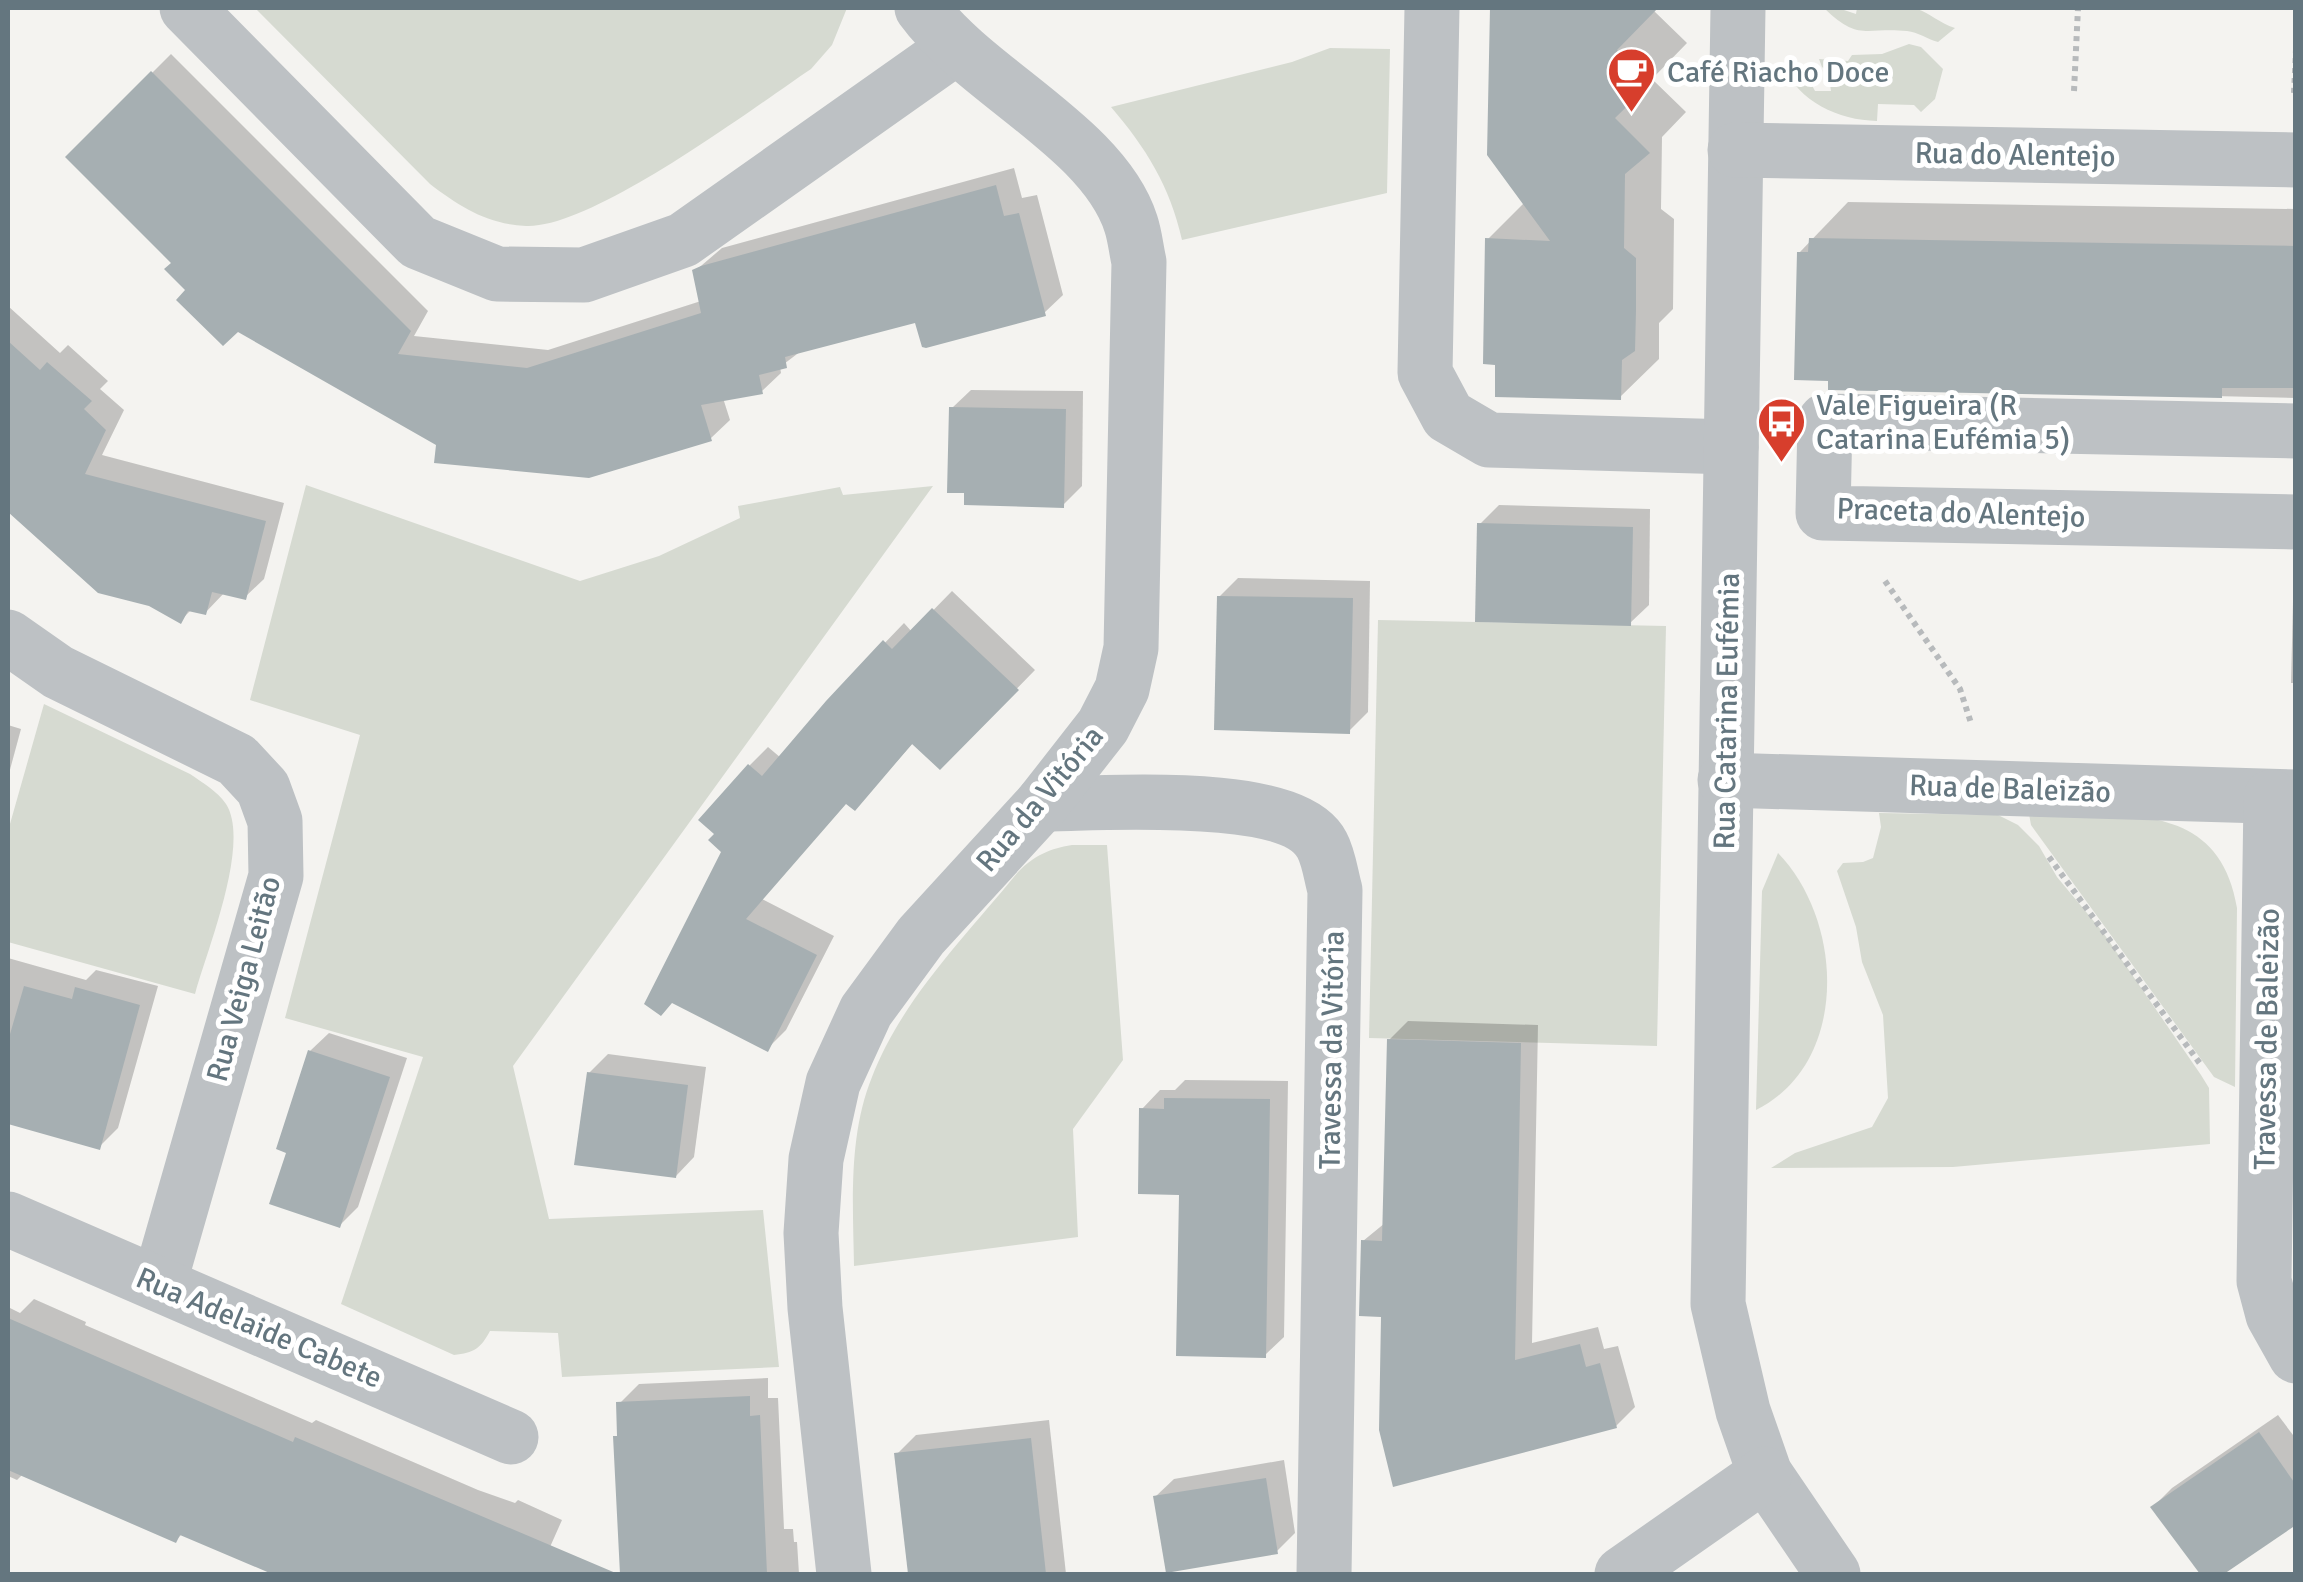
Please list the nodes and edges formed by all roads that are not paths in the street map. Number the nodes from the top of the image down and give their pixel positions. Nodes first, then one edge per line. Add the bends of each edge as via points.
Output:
1 (187, 8) edge
2 (1432, 8) edge
3 (1738, 8) edge
4 (939, 28) edge
5 (1735, 150) junction
6 (2296, 160) edge
7 (2296, 431) edge
8 (1732, 446) junction
9 (2296, 522) edge
10 (8, 638) edge
11 (1725, 780) junction
12 (2283, 797) edge
13 (1042, 804) junction
14 (8, 1220) edge
15 (158, 1284) junction
16 (2296, 1356) edge
17 (511, 1437) dead end
18 (1766, 1474) junction
19 (1325, 1562) edge
20 (844, 1574) edge
21 (1622, 1574) edge
22 (1832, 1574) edge

1 - 4 street via 418,242 496,274 584,275 683,240
2 - 8 street via 1425,373 1448,416 1490,440
3 - 5 street, Rua Catarina Eufémia
4 - 13 street, Rua da Vitória via 1088,158 1131,221 1139,262 1131,648 1122,689 1103,726
5 - 6 street, Rua do Alentejo
5 - 8 street, Rua Catarina Eufémia
7 - 9 street, Praceta do Alentejo via 1826,421 1823,513
8 - 11 street, Rua Catarina Eufémia
10 - 15 street, Rua Veiga Leitão via 58,672 237,760 263,788 275,821 276,876
11 - 12 street, Rua de Baleizão
11 - 18 street, Rua Catarina Eufémia via 1718,1304
12 - 16 street, Travessa de Baleizão via 2264,1281 2273,1315
13 - 19 street, Travessa da Vitória via 1230,804 1290,817 1322,843 1335,890
13 - 20 street, Rua da Vitória via 920,936 866,1012 834,1083 816,1159 810,1233
14 - 15 street, Rua Adelaide Cabete
15 - 17 street, Rua Adelaide Cabete
18 - 21 street
18 - 22 street, Rua Catarina Eufémia

